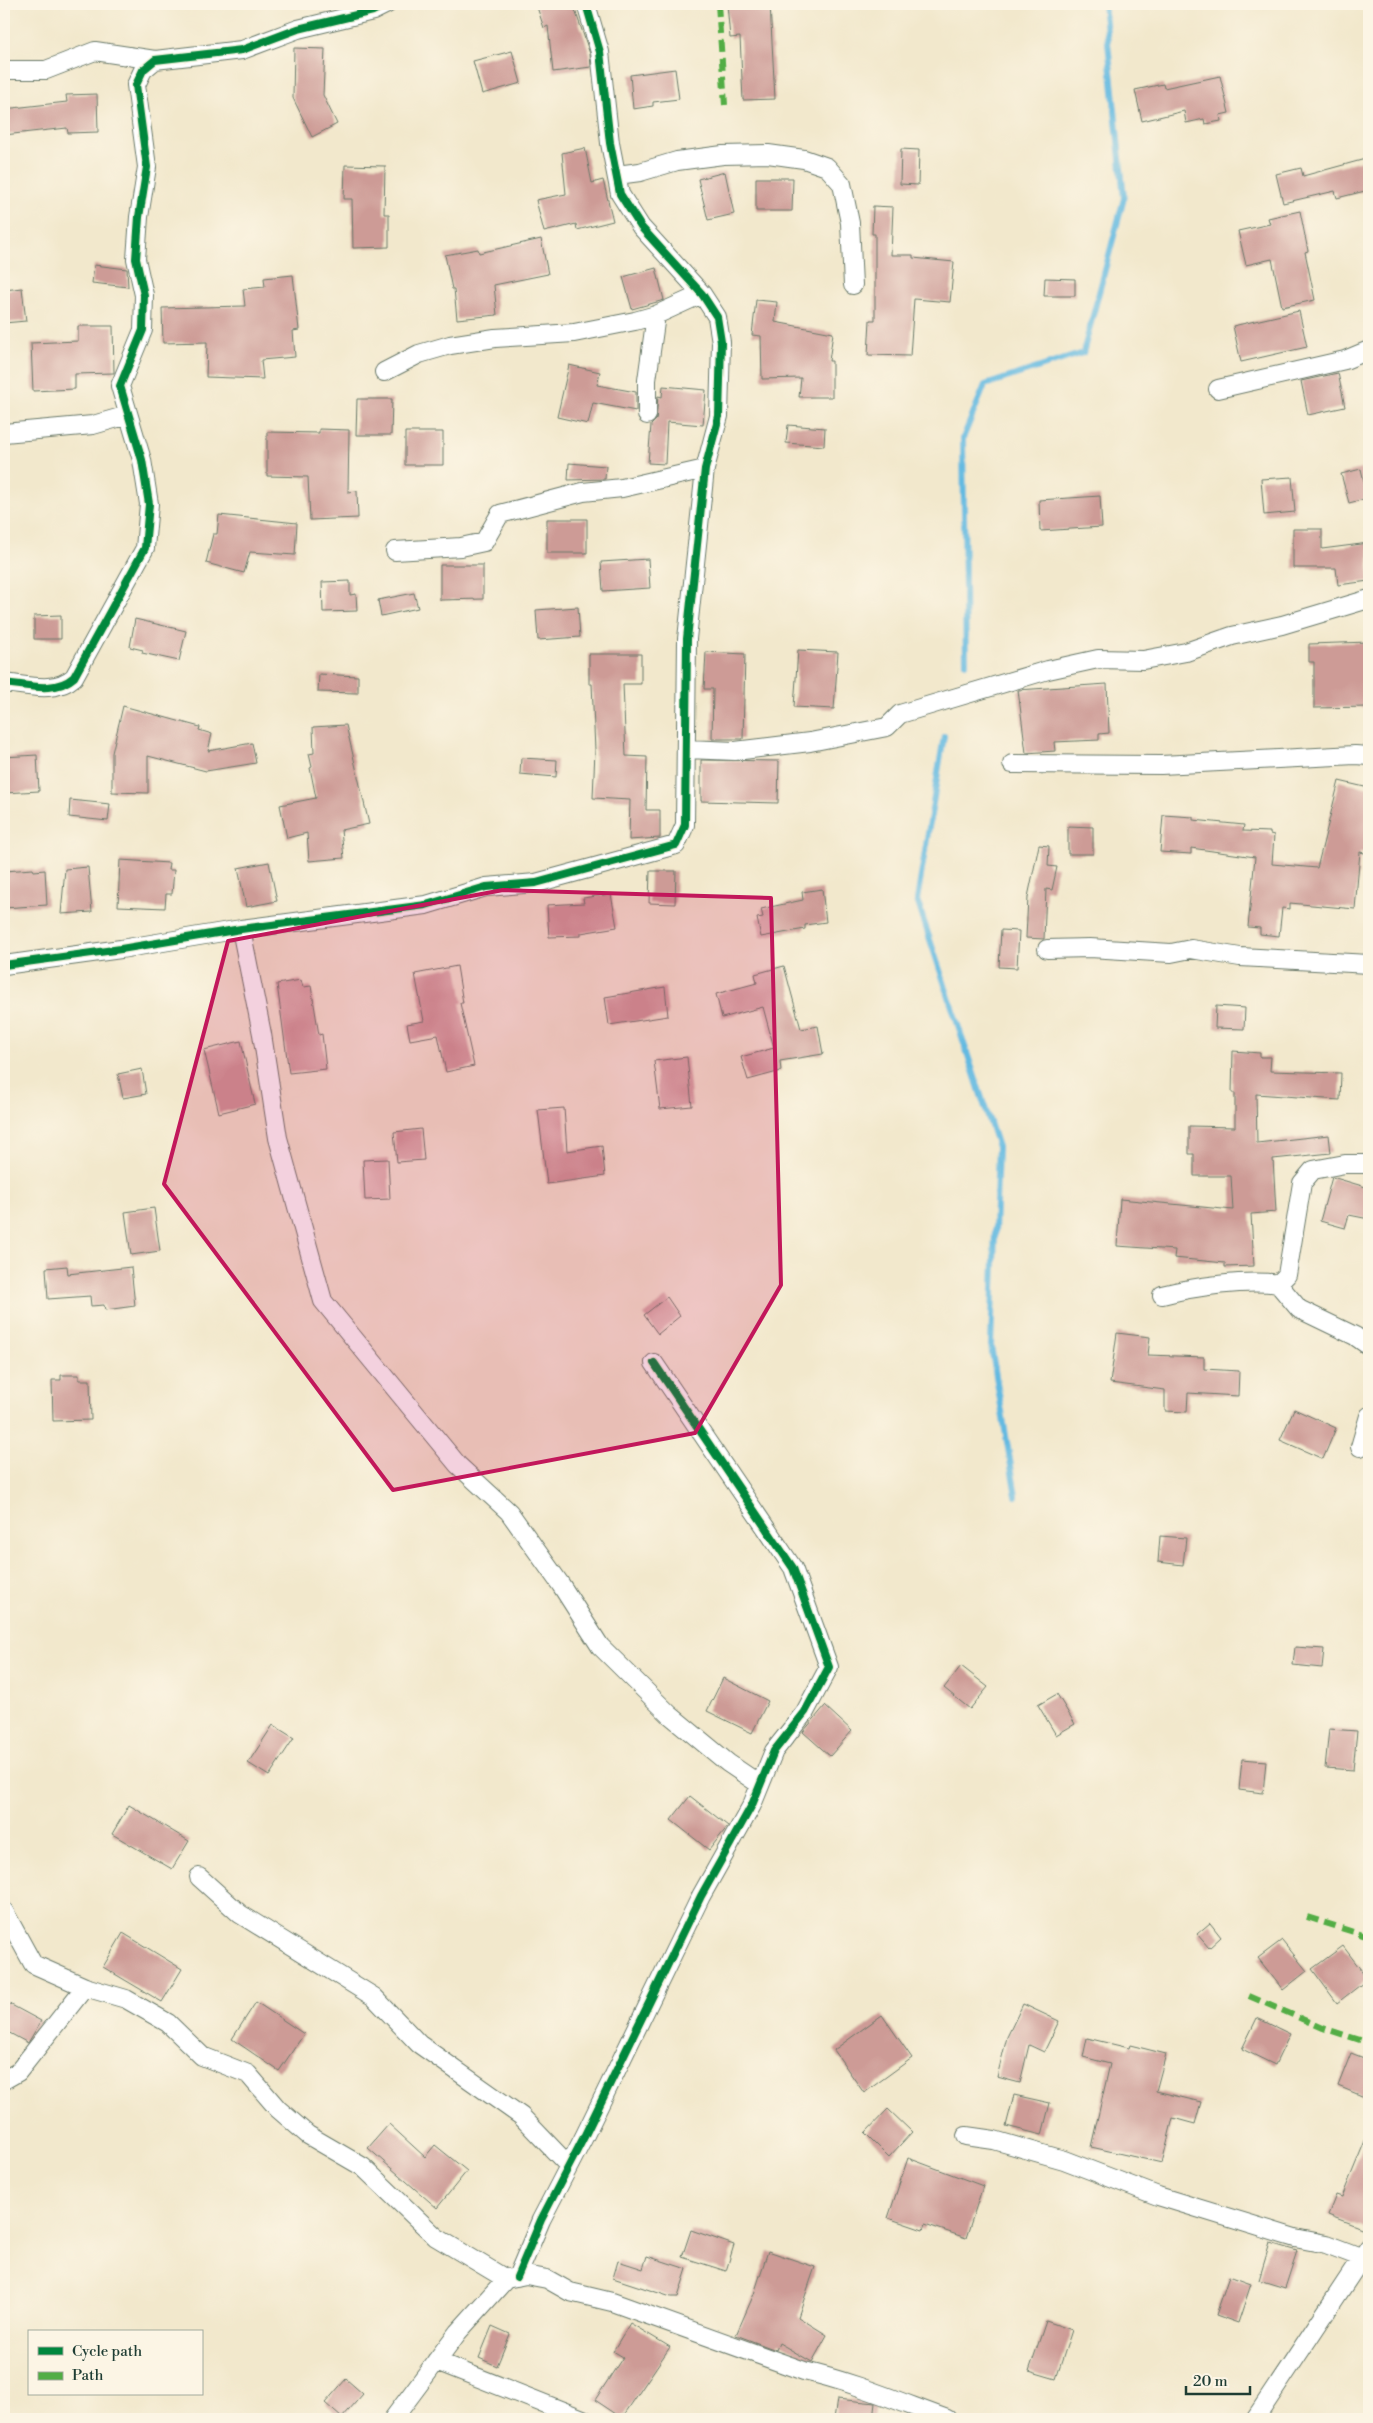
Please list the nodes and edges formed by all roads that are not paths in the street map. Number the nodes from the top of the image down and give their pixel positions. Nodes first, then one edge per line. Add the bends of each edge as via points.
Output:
1 (387, 4) edge
2 (586, 4) edge
3 (155, 60) junction
4 (4, 70) edge
5 (617, 175) junction
6 (853, 285) dead end
7 (702, 294) junction
8 (656, 316) junction
9 (1369, 350) edge
10 (384, 372) dead end
11 (1218, 389) dead end
12 (128, 415) junction
13 (647, 415) dead end
14 (4, 433) edge
15 (705, 469) junction
16 (395, 551) dead end
17 (1369, 599) edge
18 (4, 682) edge
19 (687, 749) junction
20 (1369, 756) edge
21 (1012, 764) dead end
22 (241, 929) junction
23 (1047, 950) dead end
24 (1369, 964) edge
25 (4, 965) edge
26 (1369, 1164) edge
27 (1278, 1284) junction
28 (1162, 1295) dead end
29 (1369, 1346) edge
30 (654, 1363) dead end
31 (1369, 1416) edge
32 (1360, 1447) dead end
33 (759, 1784) junction
34 (199, 1876) dead end
35 (4, 1911) edge
36 (85, 1987) junction
37 (4, 2080) edge
38 (966, 2136) dead end
39 (569, 2166) junction
40 (1366, 2252) edge
41 (511, 2278) junction
42 (436, 2361) junction
43 (393, 2419) edge
44 (583, 2419) edge
45 (947, 2419) edge
46 (1255, 2419) edge

1 - 3 street via 373,11 298,29 242,50
2 - 5 street via 600,52 610,143
3 - 4 street via 95,51 46,70
3 - 12 street via 143,70 136,85 147,167 136,259 144,295 143,330 120,386
5 - 6 street via 677,161 722,155 768,154 827,166 842,184 850,223
5 - 7 street via 620,194 641,228
7 - 8 street
7 - 15 street via 717,317 721,350 719,416
8 - 10 street via 574,333 495,338 450,345 419,354
8 - 13 street via 647,380
9 - 11 street via 1345,360
12 - 14 street via 94,425
12 - 18 street via 142,460 149,504 145,548 74,677 54,688
15 - 16 street via 622,488 583,492 500,514 484,542
15 - 19 street via 687,639
17 - 19 street via 1232,636 1186,652 1143,660 1098,659 1048,670 900,714 887,727 810,742 735,751
19 - 22 street via 685,825 676,845 536,883 486,887 426,905
20 - 21 street via 1161,765
22 - 25 street via 121,950
22 - 33 street via 278,1138 323,1301 458,1465 509,1512 600,1646 670,1714 728,1763
23 - 24 street via 1090,948 1171,953 1191,949 1240,957
26 - 27 street via 1345,1164 1312,1170 1302,1183 1287,1275
27 - 28 street via 1218,1285
27 - 29 street via 1299,1309
30 - 33 street via 793,1568 828,1667 805,1712 774,1750
31 - 32 street
33 - 39 street via 752,1805 701,1896
34 - 39 street via 240,1914 374,1997 419,2044 521,2116
35 - 36 street via 33,1964
36 - 37 street via 18,2072
36 - 41 street via 126,1999 168,2023 202,2056 248,2074 278,2109 308,2136 362,2167 436,2237
38 - 40 street via 994,2140 1064,2160 1158,2196 1295,2238
39 - 41 street
40 - 46 street
41 - 42 street via 458,2332
41 - 45 street via 526,2275 547,2279 570,2292 612,2302 804,2372 828,2377
42 - 43 street
42 - 44 street

